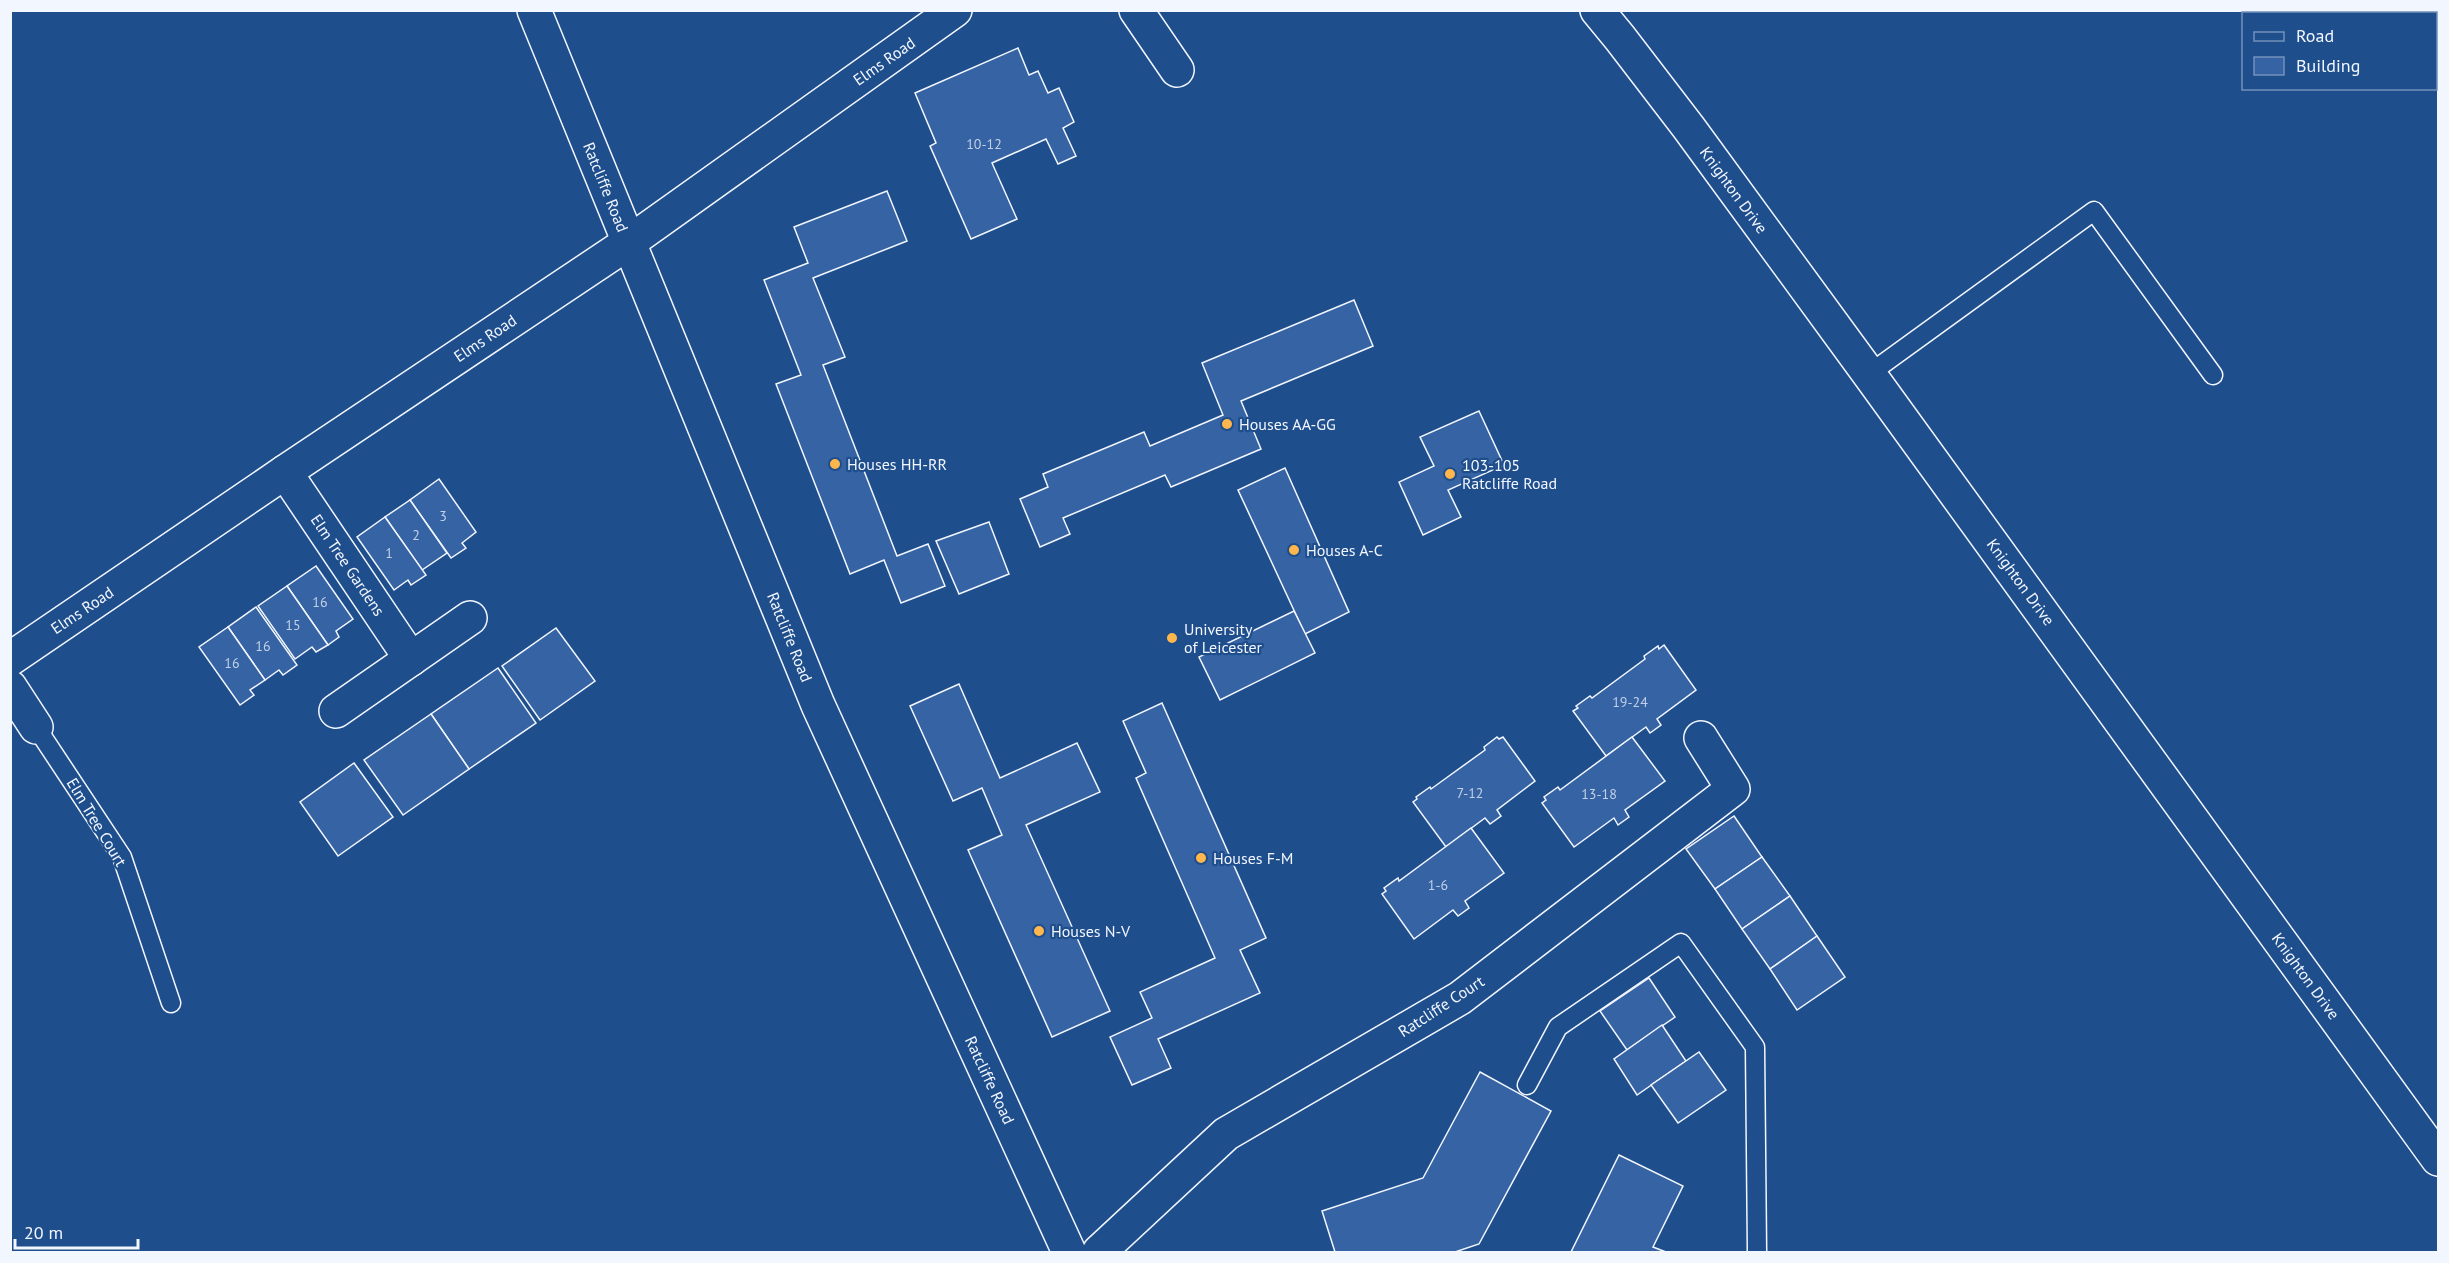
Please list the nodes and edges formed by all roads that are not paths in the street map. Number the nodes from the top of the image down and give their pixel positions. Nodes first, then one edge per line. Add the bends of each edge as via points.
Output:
1 (534, 10) edge
2 (955, 10) edge
3 (1136, 10) edge
4 (1597, 10) edge
5 (1177, 70) dead end
6 (628, 243) junction
7 (1869, 374) junction
8 (2213, 375) dead end
9 (285, 472) junction
10 (470, 618) dead end
11 (10, 659) edge
12 (411, 659) junction
13 (10, 687) edge
14 (336, 711) dead end
15 (36, 727) joint
16 (1701, 738) dead end
17 (171, 1003) dead end
18 (1527, 1085) dead end
19 (2439, 1158) edge
20 (1069, 1252) edge
21 (1099, 1252) edge
22 (1757, 1252) edge

1 - 6 street, Ratcliffe Road
2 - 6 street, Elms Road
3 - 5 street
4 - 7 street, Knighton Drive via 1689,128
6 - 9 street, Elms Road
6 - 20 street, Ratcliffe Road via 818,705
7 - 8 lane via 2094,211
7 - 19 street, Knighton Drive
9 - 11 street, Elms Road
9 - 12 street, Elm Tree Gardens
10 - 12 street
12 - 14 street
13 - 15 street, Elm Tree Court
15 - 17 lane, Elm Tree Court via 122,857
16 - 21 street, Ratcliffe Court via 1733,789 1460,998 1226,1134
18 - 22 lane via 1558,1026 1681,943 1755,1047

